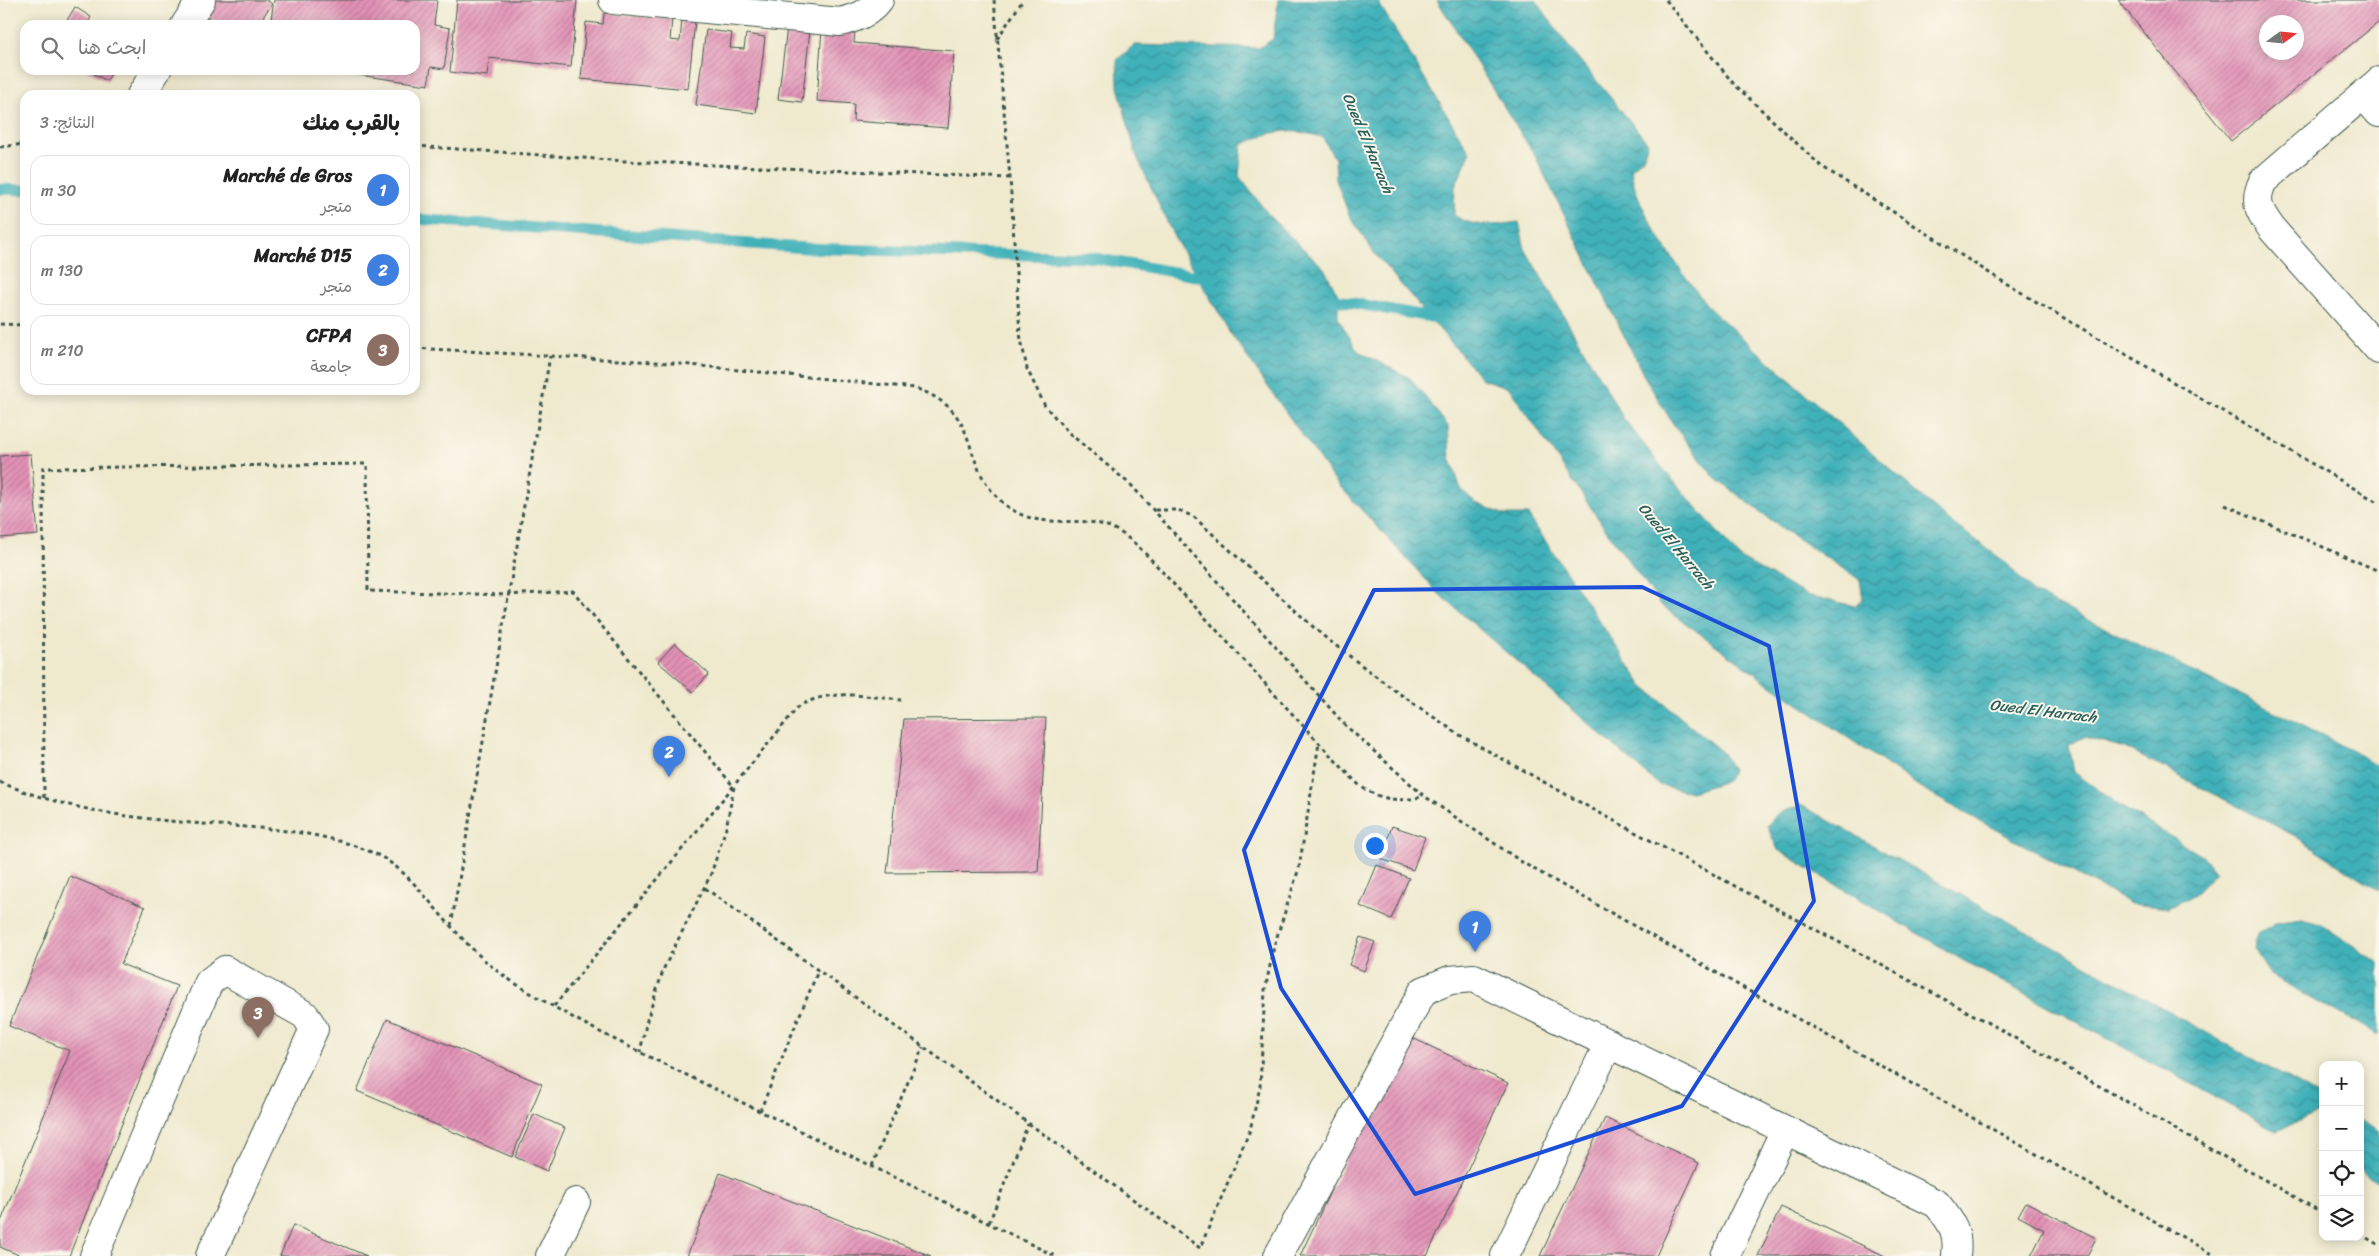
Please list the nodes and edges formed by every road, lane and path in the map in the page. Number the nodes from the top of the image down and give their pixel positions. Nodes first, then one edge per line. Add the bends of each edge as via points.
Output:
1 (201, 0) edge
2 (613, 0) edge
3 (879, 0) edge
4 (994, 0) edge
5 (1023, 0) edge
6 (1666, 0) edge
7 (188, 20) edge
8 (996, 40) junction
9 (154, 75) edge
10 (144, 90) edge
11 (2374, 96) edge
12 (20, 145) edge
13 (420, 146) edge
14 (0, 147) edge
15 (1010, 178) junction
16 (0, 324) edge
17 (20, 325) edge
18 (420, 348) edge
19 (2379, 350) edge
20 (550, 356) junction
21 (2379, 503) edge
22 (2225, 505) dead end
23 (1154, 510) junction
24 (2379, 571) edge
25 (508, 595) junction
26 (901, 700) dead end
27 (1319, 742) junction
28 (0, 782) edge
29 (734, 786) junction
30 (1424, 796) junction
31 (44, 798) junction
32 (705, 888) junction
33 (451, 926) junction
34 (818, 971) junction
35 (554, 1006) junction
36 (1609, 1043) junction
37 (923, 1047) junction
38 (640, 1052) junction
39 (760, 1111) junction
40 (1028, 1124) junction
41 (1785, 1130) junction
42 (872, 1166) junction
43 (576, 1202) dead end
44 (2319, 1211) edge
45 (989, 1224) junction
46 (2364, 1236) edge
47 (2379, 1245) edge
48 (94, 1256) edge
49 (210, 1256) edge
50 (550, 1256) edge
51 (1055, 1256) edge
52 (1278, 1256) edge
53 (1506, 1256) edge
54 (1725, 1256) edge
55 (1956, 1256) edge
56 (2216, 1256) edge

1 - 7 street
2 - 3 street via 840,22 859,17
4 - 8 path
5 - 8 path
6 - 21 path via 1733,83 1821,166 2013,288
8 - 15 path
9 - 10 street
11 - 19 street via 2263,181 2257,192 2259,211 2272,229
12 - 14 path
13 - 15 path via 624,161
15 - 23 path via 1020,334 1028,369 1045,406 1069,433 1132,486
16 - 17 path
18 - 20 path
20 - 25 path
20 - 27 path via 671,363 915,388 933,394 949,405 961,420 986,482 998,498 1031,518 1050,522 1099,523 1125,535 1210,622
22 - 24 path
23 - 30 path via 1346,726
23 - 44 path via 1178,510 1194,516 1322,635 1458,734 1983,1020
25 - 29 path via 573,592
25 - 31 path via 368,591 367,464 43,468
25 - 33 path
26 - 29 path via 833,694 808,700 790,717
27 - 30 path via 1371,794 1397,801
27 - 40 path via 1299,868 1274,946 1265,990 1260,1087 1250,1130 1200,1248
28 - 31 path
29 - 32 path via 726,828
29 - 35 path
30 - 56 path via 1525,864
31 - 33 path via 97,813 251,826 345,842 374,853 398,869
32 - 34 path
32 - 38 path via 664,968
33 - 35 path via 476,953 508,979
34 - 37 path
34 - 39 path
35 - 38 path
36 - 41 street
36 - 52 street via 1474,978 1450,980 1423,991
36 - 53 street
37 - 40 path
37 - 42 path
38 - 39 path
39 - 42 path
40 - 45 path
41 - 54 street
41 - 55 street via 1937,1204 1953,1223 1958,1241
42 - 45 path
43 - 50 street
45 - 51 path
46 - 47 path
48 - 49 street via 209,982 225,970 306,1015 314,1029

